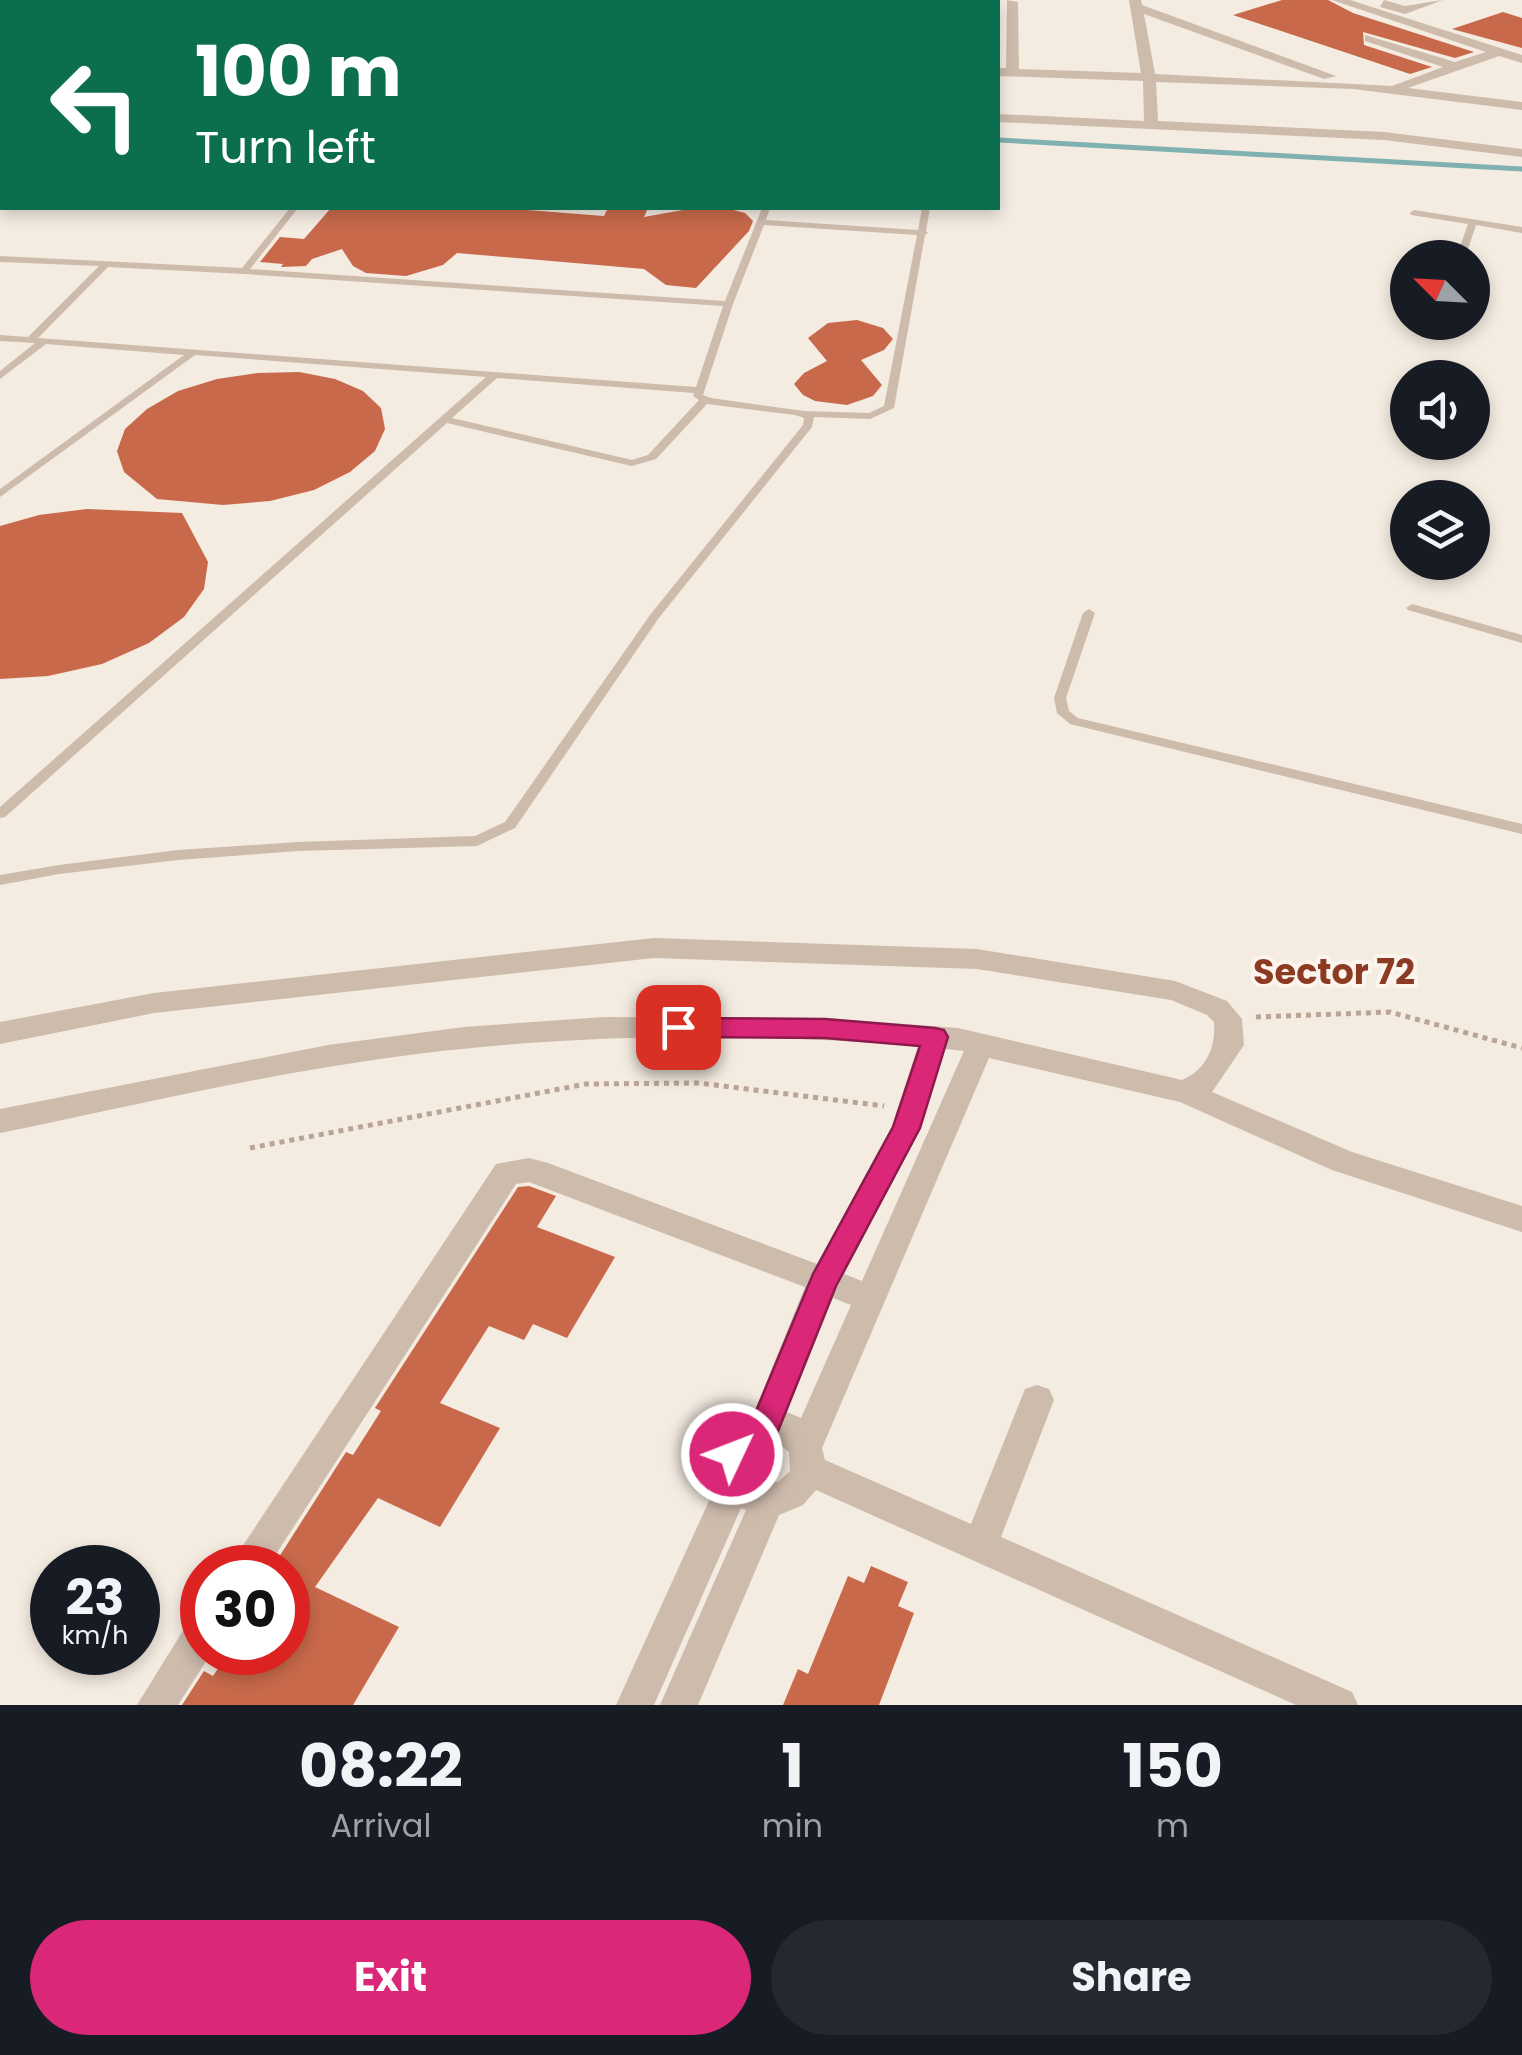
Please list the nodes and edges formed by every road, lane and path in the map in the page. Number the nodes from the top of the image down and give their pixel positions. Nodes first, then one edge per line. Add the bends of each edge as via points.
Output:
1 (1338, 0) edge
2 (1371, 0) edge
3 (1018, 1) edge
4 (1133, 2) edge
5 (1441, 2) edge
6 (1417, 14) dead end
7 (1369, 38) dead end
8 (1498, 52) junction
9 (1522, 60) edge
10 (1456, 68) junction
11 (1005, 72) edge
12 (1148, 79) junction
13 (1353, 85) junction
14 (1394, 89) junction
15 (1522, 106) edge
16 (1000, 118) edge
17 (1151, 126) junction
18 (1522, 153) edge
19 (292, 210) edge
20 (765, 210) edge
21 (926, 210) edge
22 (1414, 213) dead end
23 (762, 222) junction
24 (1473, 222) junction
25 (1522, 230) edge
26 (924, 233) junction
27 (1466, 240) edge
28 (0, 259) edge
29 (106, 264) junction
30 (244, 271) junction
31 (728, 304) junction
32 (0, 338) edge
33 (32, 340) junction
34 (44, 341) junction
35 (190, 354) junction
36 (0, 376) edge
37 (492, 376) junction
38 (701, 395) junction
39 (806, 414) junction
40 (444, 419) junction
41 (0, 494) edge
42 (1412, 608) dead end
43 (1090, 613) dead end
44 (1522, 639) edge
45 (0, 814) edge
46 (1522, 828) edge
47 (0, 880) edge
48 (1228, 1018) junction
49 (0, 1032) edge
50 (935, 1037) junction
51 (982, 1042) junction
52 (1522, 1048) edge
53 (1184, 1092) junction
54 (912, 1110) junction
55 (0, 1121) edge
56 (250, 1148) dead end
57 (1522, 1219) edge
58 (823, 1282) junction
59 (869, 1298) junction
60 (1037, 1400) dead end
61 (766, 1426) junction
62 (808, 1458) junction
63 (736, 1480) junction
64 (769, 1500) junction
65 (261, 1545) edge
66 (980, 1546) junction
67 (180, 1668) edge
68 (156, 1705) edge
69 (634, 1705) edge
70 (679, 1705) edge
71 (1339, 1705) edge

1 - 8 street
2 - 5 street via 1405,10
3 - 11 street
4 - 12 street
4 - 13 street
5 - 6 street
7 - 10 street
8 - 9 street
8 - 10 street
10 - 14 street
11 - 12 street
12 - 13 street
12 - 17 street
13 - 14 street
14 - 15 street
16 - 17 street
17 - 18 street via 1399,138
19 - 30 lane
20 - 23 lane
21 - 26 lane
22 - 24 lane
23 - 26 lane
23 - 31 lane
24 - 25 lane
24 - 27 lane
26 - 39 lane via 889,408 870,416
28 - 29 lane
29 - 30 lane
29 - 33 lane
30 - 31 lane
31 - 38 lane
32 - 33 lane
33 - 34 lane
34 - 35 lane
34 - 36 lane
35 - 37 lane
35 - 41 lane
37 - 38 lane
37 - 40 lane
38 - 39 lane
38 - 40 lane via 652,457 632,463
39 - 47 lane via 808,424 654,618 528,803 495,835 197,854
40 - 45 lane
42 - 44 lane
43 - 46 lane via 1060,698 1063,713 1074,721
48 - 49 street via 1198,997 1175,991 977,959 654,948 154,1002
48 - 52 path via 1390,1012
48 - 53 street via 1230,1044 1220,1064 1206,1082
50 - 51 street
50 - 54 street
50 - 55 street via 825,1028 604,1027 464,1038 328,1056
51 - 53 street
51 - 59 street
53 - 57 street via 1343,1162
54 - 56 path via 700,1080 636,1079
54 - 58 street
58 - 59 street
58 - 61 street
58 - 65 street via 548,1175 507,1173
59 - 62 street
60 - 66 street
61 - 62 street via 789,1430
61 - 63 street via 736,1444
62 - 64 street via 795,1492
62 - 66 street
63 - 64 street
63 - 69 street
64 - 70 street
66 - 71 street
67 - 68 street

